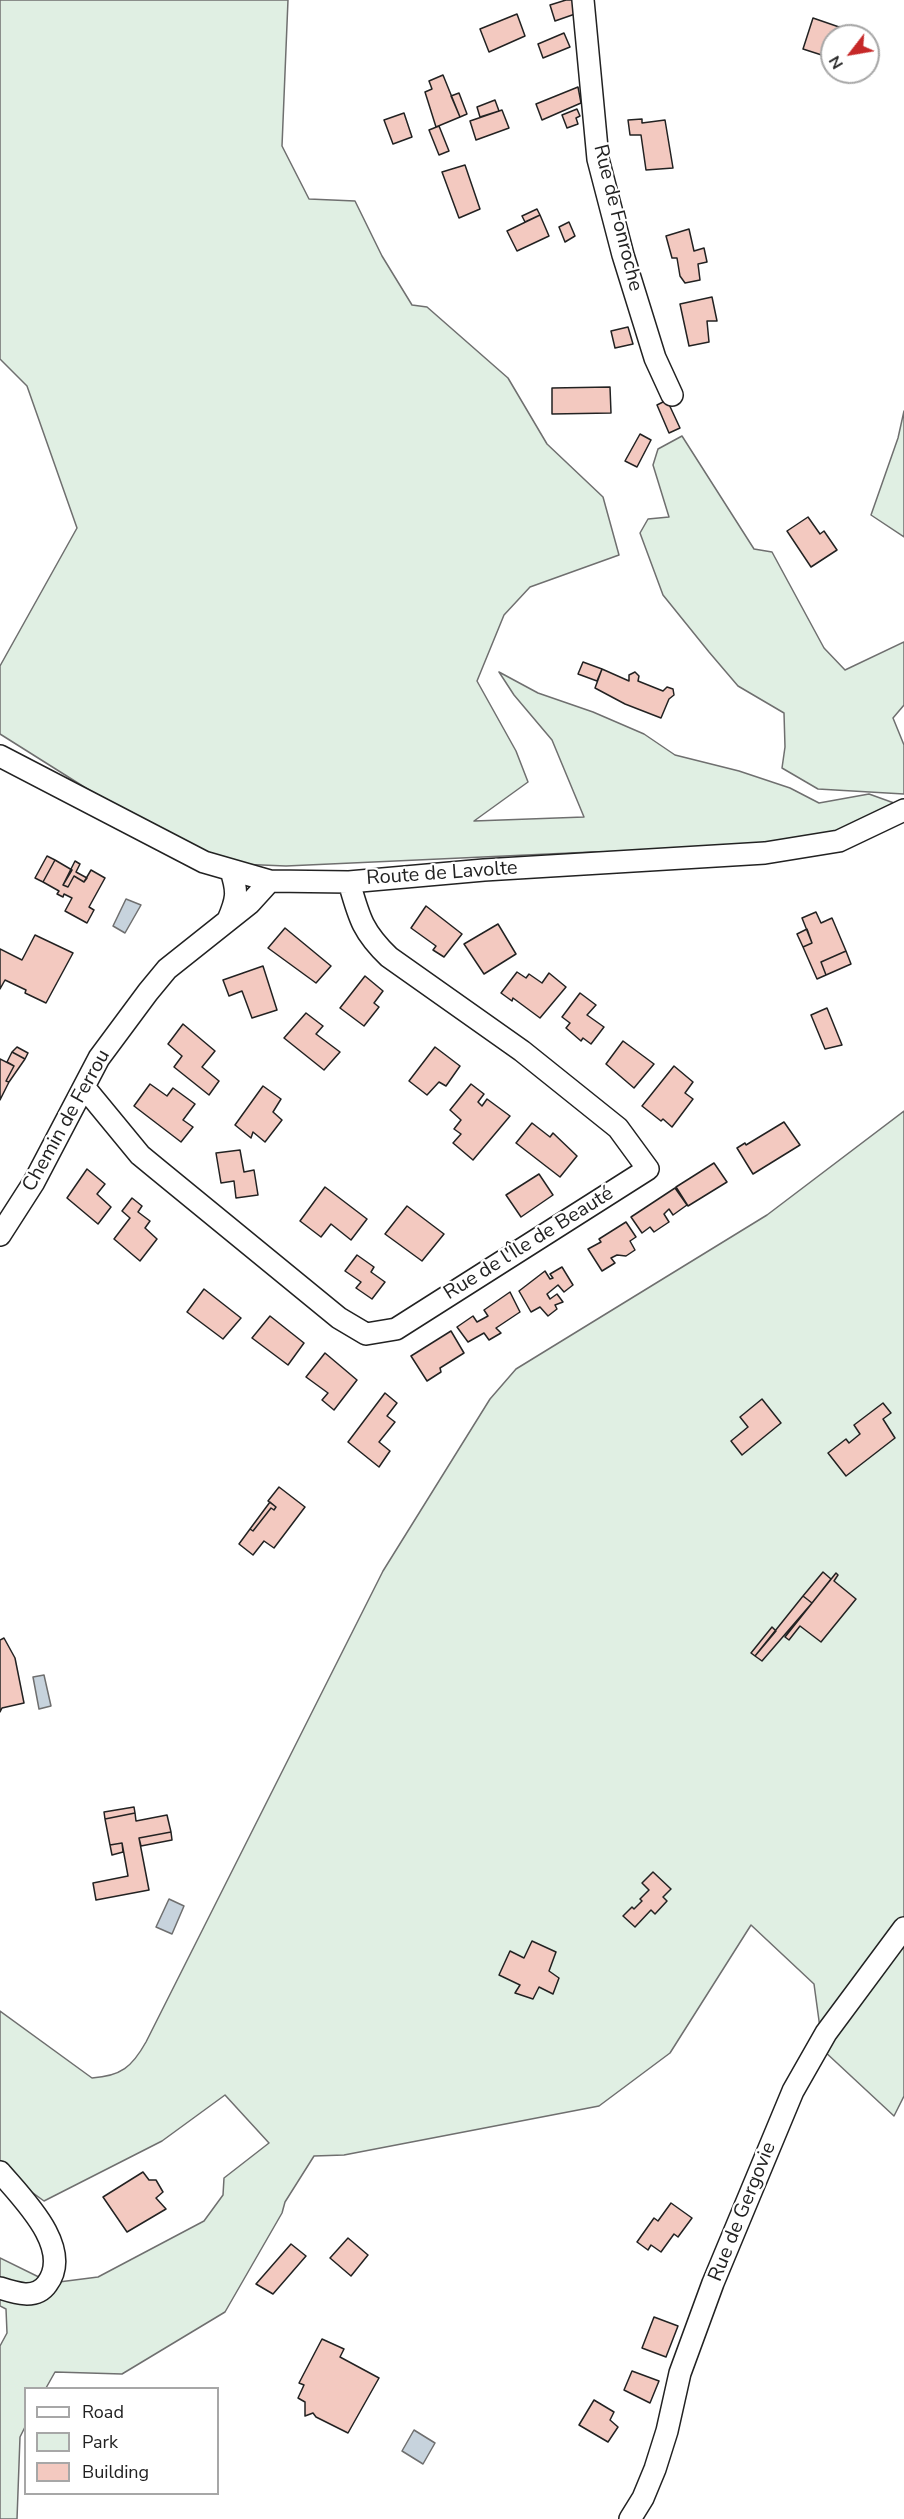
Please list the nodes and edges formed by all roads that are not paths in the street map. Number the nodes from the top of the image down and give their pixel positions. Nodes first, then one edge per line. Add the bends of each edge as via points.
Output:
1 (583, 0) edge
2 (672, 395) dead end
3 (0, 756) edge
4 (904, 810) edge
5 (231, 871) junction
6 (270, 881) junction
7 (349, 882) junction
8 (228, 920) junction
9 (84, 1087) junction
10 (0, 1235) edge
11 (904, 1928) edge
12 (0, 2172) edge
13 (0, 2288) edge
14 (630, 2519) edge

1 - 2 street, Rue de Fonroche via 598,159 623,255
3 - 5 street, Route de Lavolte via 204,862
4 - 7 street, Route de Lavolte via 839,841 765,853
5 - 6 street, Route de Lavolte
5 - 8 street via 237,889
6 - 7 street, Route de Lavolte
6 - 8 street, Chemin de Ferrou
7 - 9 street, Rue de l'Île de Beauté via 371,939 618,1128 648,1169 396,1329 366,1334 339,1318 157,1169 132,1146
8 - 9 street, Chemin de Ferrou via 167,969 99,1058
9 - 10 street, Chemin de Ferrou via 34,1182
11 - 14 street, Rue de Gergovie via 826,2034 793,2091 713,2283 680,2373 655,2469
12 - 13 street via 48,2234 54,2258 51,2280 44,2288 22,2295

